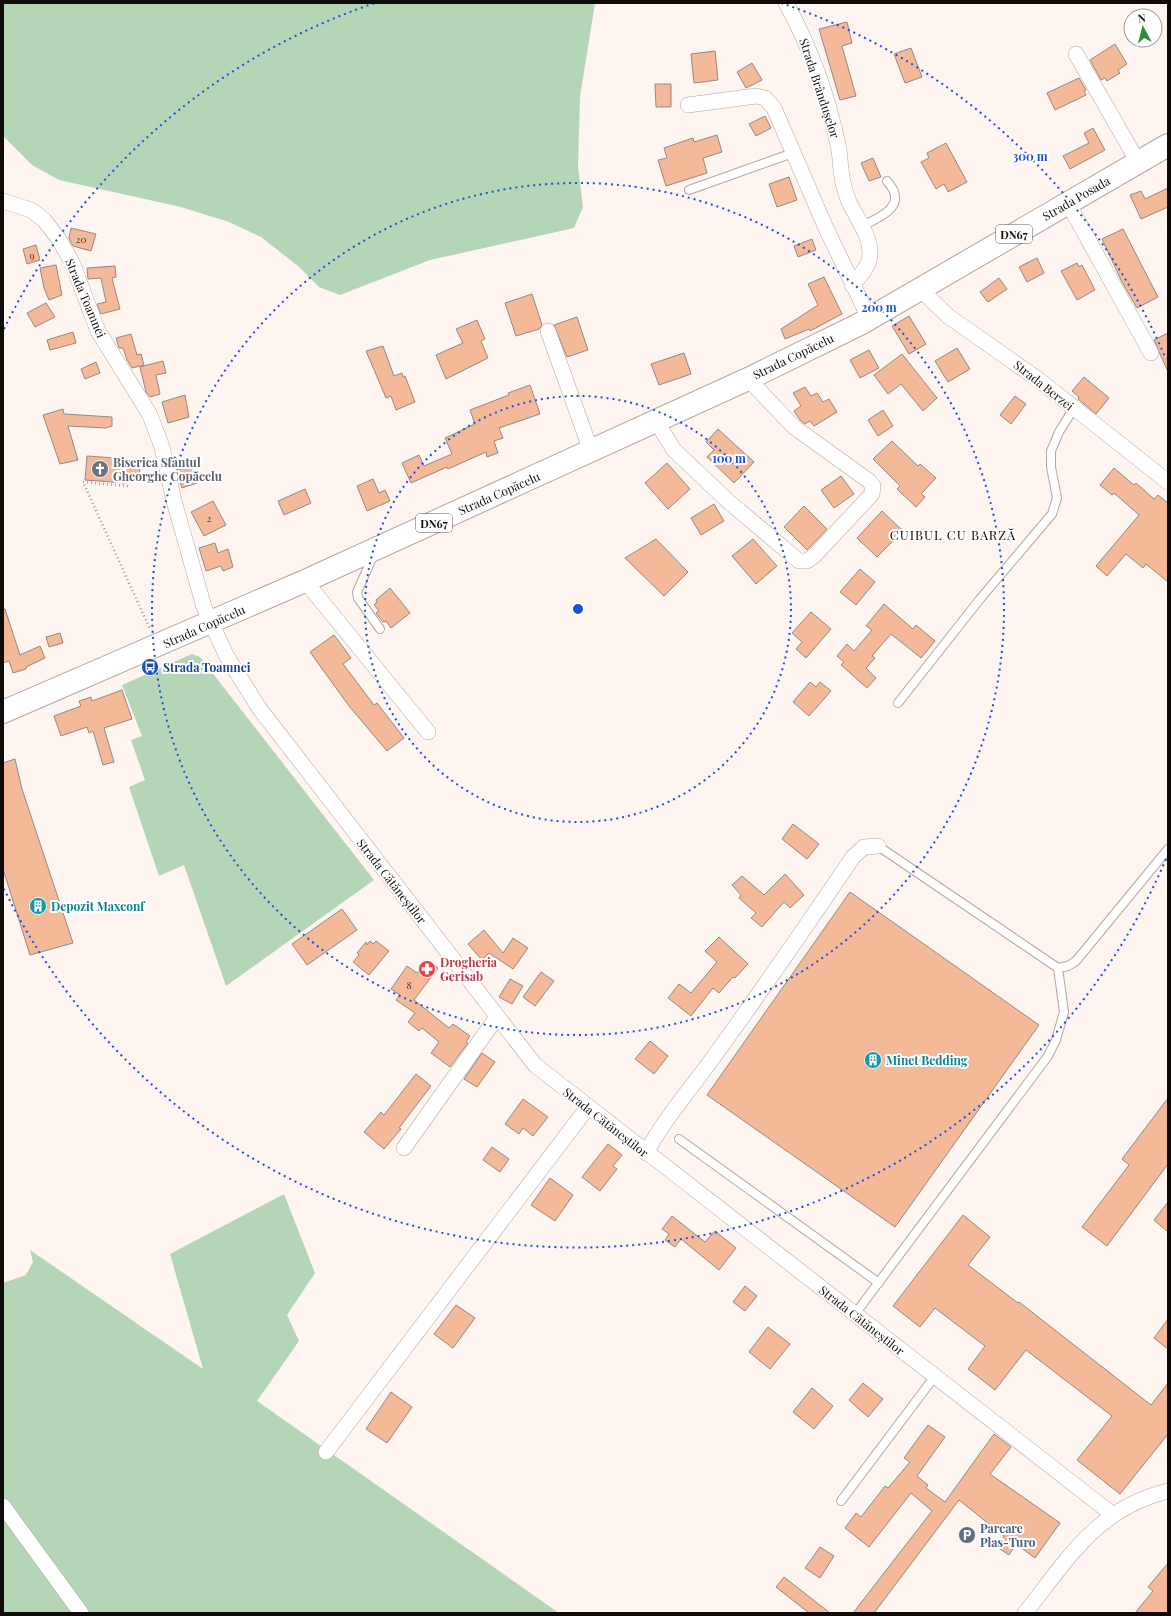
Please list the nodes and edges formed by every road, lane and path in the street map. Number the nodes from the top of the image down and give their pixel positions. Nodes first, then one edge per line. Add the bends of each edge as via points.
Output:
1 (786, 3) edge
2 (1076, 54) dead end
3 (688, 105) dead end
4 (1168, 145) edge
5 (793, 153) junction
6 (1138, 162) junction
7 (887, 181) dead end
8 (689, 190) dead end
9 (3, 201) edge
10 (1068, 202) junction
11 (862, 226) junction
12 (852, 285) junction
13 (920, 289) junction
14 (865, 321) junction
15 (548, 331) dead end
16 (1151, 353) dead end
17 (748, 379) junction
18 (1074, 408) junction
19 (656, 421) junction
20 (591, 451) junction
21 (1168, 482) edge
22 (128, 486) dead end
23 (378, 548) junction
24 (305, 581) junction
25 (211, 622) junction
26 (380, 629) dead end
27 (158, 646) junction
28 (898, 703) dead end
29 (3, 712) edge
30 (428, 732) dead end
31 (878, 846) joint
32 (1168, 849) edge
33 (1058, 968) junction
34 (497, 1017) junction
35 (588, 1107) junction
36 (679, 1139) dead end
37 (404, 1148) dead end
38 (646, 1152) junction
39 (879, 1283) junction
40 (855, 1314) junction
41 (935, 1376) junction
42 (326, 1452) dead end
43 (1168, 1491) edge
44 (841, 1501) dead end
45 (3, 1506) edge
46 (1112, 1514) junction
47 (81, 1613) edge
48 (1025, 1613) edge

1 - 11 street, Strada Brândușelor via 800,28 829,108 839,146 842,179 849,203
2 - 6 street
3 - 5 street via 756,96 765,98 774,108
4 - 6 main road, Strada Posada / DN67
5 - 8 lane
5 - 12 street
6 - 10 main road, Strada Posada / DN67
7 - 11 lane via 894,192 895,200 881,217
9 - 25 street, Strada Toamnei via 31,210 44,220 58,238 72,262 98,331 150,415 162,447 174,501 204,607
10 - 13 main road, Strada Posada / DN67
10 - 16 street
11 - 12 street, Strada Brândușelor via 869,248 869,260
12 - 14 street
13 - 14 main road, Strada Posada / DN67
13 - 18 street, Strada Berzei via 954,320 1012,360
14 - 17 main road, Strada Copăcelu / DN67
15 - 20 street
17 - 19 main road, Strada Copăcelu / DN67
17 - 19 street via 794,427 870,481 873,486 872,494 807,561 799,561 729,502 674,450
18 - 21 street, Strada Berzei
18 - 28 lane via 1051,451 1051,467 1057,498 1052,514 976,604
19 - 20 main road, Strada Copăcelu / DN67
20 - 23 main road, Strada Copăcelu / DN67
22 - 27 path via 83,482
23 - 24 main road, Strada Copăcelu / DN67
23 - 26 lane via 368,564 357,592 358,598
24 - 25 main road, Strada Copăcelu / DN67
24 - 30 street
25 - 27 main road, Strada Copăcelu / DN67
25 - 34 street, Strada Cătăneștilor via 226,655 259,708
27 - 29 main road, Strada Copăcelu / DN67
31 - 33 lane
31 - 38 street via 864,846 853,857 762,990 657,1132
32 - 33 lane via 1076,961
33 - 39 lane via 1064,1012 1056,1040 1048,1056
34 - 35 street, Strada Cătăneștilor via 535,1065
34 - 37 street
35 - 38 street, Strada Cătăneștilor
35 - 42 street
36 - 39 lane
38 - 40 street, Strada Cătăneștilor
39 - 40 lane
40 - 41 street, Strada Cătăneștilor
41 - 44 lane
41 - 46 street, Strada Cătăneștilor
43 - 46 street via 1134,1502
45 - 47 street
46 - 48 street via 1085,1538

